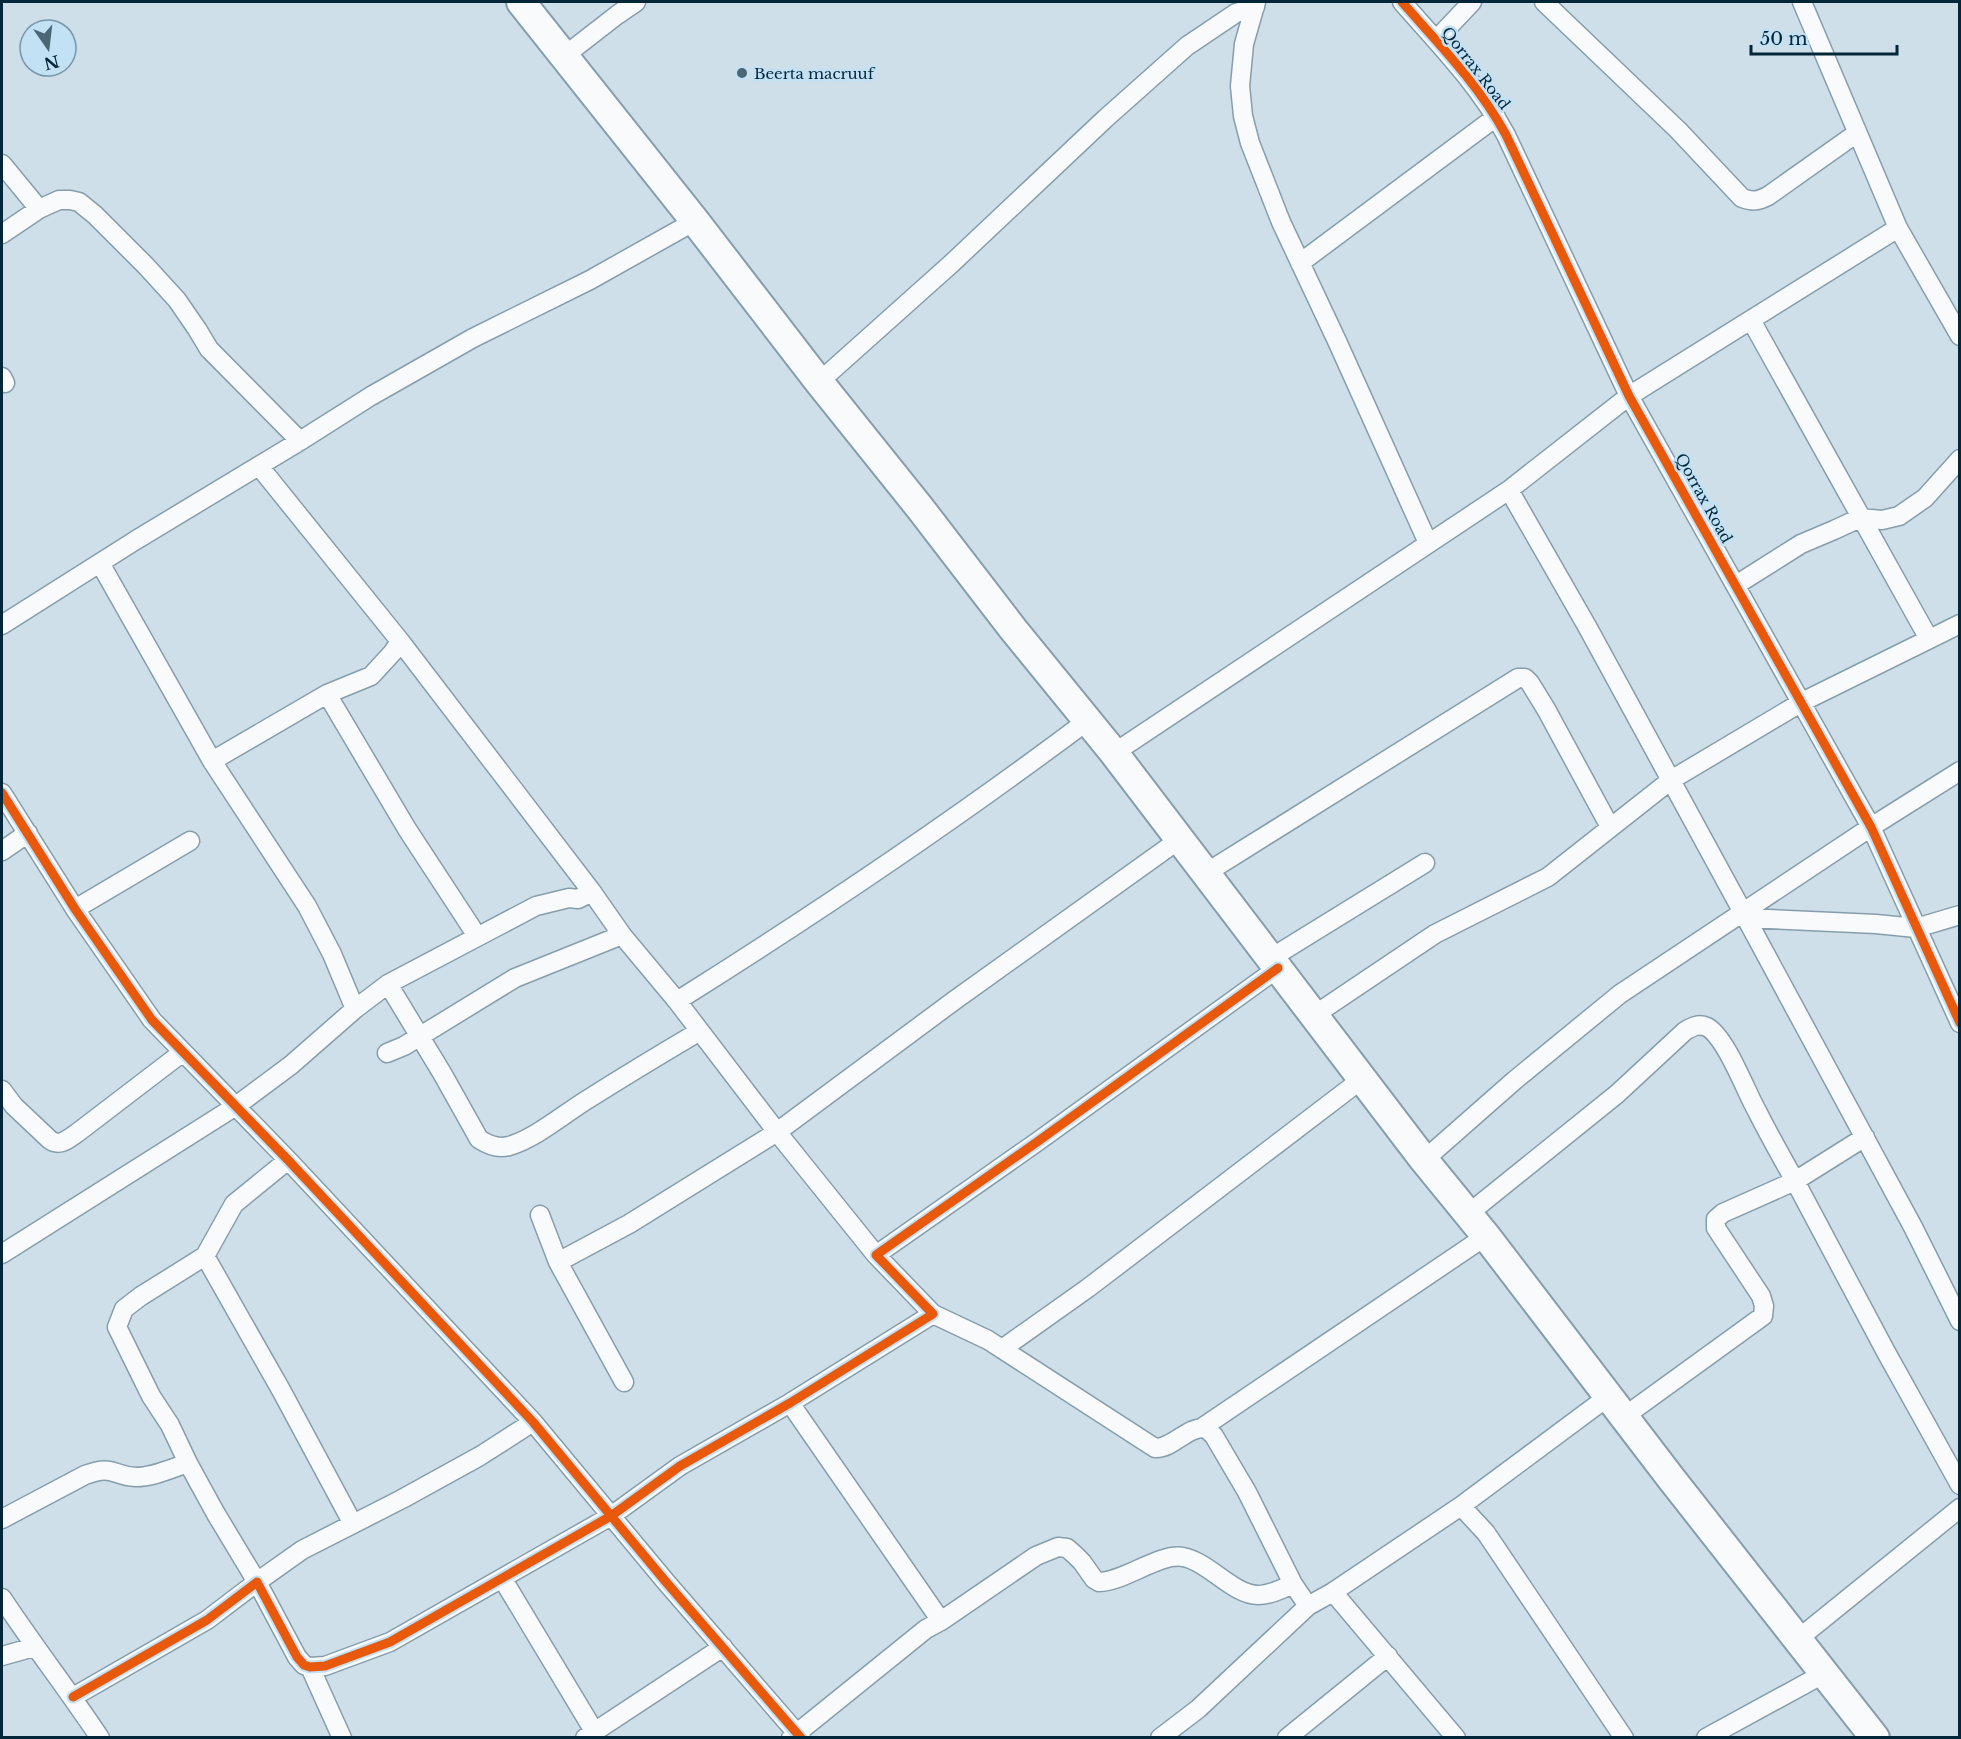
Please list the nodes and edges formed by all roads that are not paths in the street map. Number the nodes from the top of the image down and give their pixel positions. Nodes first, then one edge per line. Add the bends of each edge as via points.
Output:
1 (521, 2) edge
2 (636, 2) edge
3 (1402, 2) edge
4 (1472, 2) edge
5 (1544, 2) edge
6 (1802, 2) edge
7 (1255, 4) edge
8 (1436, 40) junction
9 (563, 57) junction
10 (1496, 117) junction
11 (1857, 133) junction
12 (2, 164) edge
13 (39, 208) junction
14 (695, 220) junction
15 (1898, 228) junction
16 (2, 234) edge
17 (1300, 263) junction
18 (1751, 320) junction
19 (1959, 336) edge
20 (819, 382) junction
21 (1629, 396) junction
22 (300, 441) junction
23 (1959, 459) edge
24 (259, 466) junction
25 (1509, 490) junction
26 (1860, 519) junction
27 (1428, 543) junction
28 (100, 563) junction
29 (1736, 585) junction
30 (1959, 624) edge
31 (2, 626) edge
32 (1929, 639) junction
33 (400, 641) junction
34 (327, 694) junction
35 (1802, 702) junction
36 (1087, 721) junction
37 (1114, 753) junction
38 (212, 761) junction
39 (1959, 771) edge
40 (1671, 780) junction
41 (2, 793) edge
42 (1610, 827) junction
43 (1871, 827) junction
44 (28, 833) junction
45 (1180, 839) junction
46 (190, 841) dead end
47 (2, 851) edge
48 (1425, 863) dead end
49 (1206, 873) junction
50 (592, 892) junction
51 (75, 909) junction
52 (1744, 914) junction
53 (1959, 915) edge
54 (1916, 928) junction
55 (621, 935) junction
56 (477, 936) junction
57 (1275, 963) junction
58 (388, 984) junction
59 (677, 1001) junction
60 (355, 1009) junction
61 (1313, 1016) junction
62 (1959, 1023) edge
63 (700, 1031) junction
64 (419, 1036) junction
65 (183, 1052) junction
66 (387, 1053) dead end
67 (1362, 1079) junction
68 (2, 1090) edge
69 (236, 1106) junction
70 (777, 1132) junction
71 (1865, 1137) junction
72 (288, 1160) junction
73 (1424, 1160) junction
74 (1795, 1181) junction
75 (1468, 1214) junction
76 (540, 1215) dead end
77 (1486, 1236) junction
78 (2, 1254) edge
79 (876, 1255) junction
80 (205, 1256) junction
81 (558, 1262) junction
82 (933, 1314) junction
83 (1959, 1321) edge
84 (1002, 1349) junction
85 (624, 1382) dead end
86 (790, 1403) junction
87 (1617, 1406) junction
88 (533, 1422) junction
89 (1203, 1427) junction
90 (188, 1463) junction
91 (1959, 1485) edge
92 (1461, 1506) junction
93 (1959, 1508) edge
94 (611, 1516) junction
95 (2, 1519) edge
96 (353, 1524) junction
97 (502, 1578) junction
98 (257, 1582) junction
99 (1293, 1584) junction
100 (1334, 1592) junction
101 (2, 1598) edge
102 (1308, 1606) junction
103 (941, 1621) junction
104 (1798, 1639) junction
105 (34, 1647) junction
106 (723, 1647) junction
107 (2, 1656) edge
108 (1388, 1656) junction
109 (310, 1667) junction
110 (1825, 1673) junction
111 (73, 1697) junction
112 (589, 1734) edge
113 (796, 1736) edge
114 (100, 1737) edge
115 (342, 1737) edge
116 (1160, 1737) edge
117 (1287, 1737) edge
118 (1456, 1737) edge
119 (1624, 1737) edge
120 (1706, 1737) edge
121 (1875, 1737) edge

1 - 9 main road
2 - 9 street
3 - 8 street, Qorrax Road
4 - 8 street
5 - 11 street via 1678,130 1742,198 1757,201 1768,196
6 - 11 street
7 - 17 street via 1244,44 1240,86 1243,116 1277,212
7 - 20 street via 1187,46
8 - 10 street, Qorrax Road
9 - 14 main road
10 - 17 street
10 - 21 street, Qorrax Road
11 - 15 street
12 - 13 street
13 - 16 street
13 - 22 street via 70,200 80,202 95,215 177,300 209,349
14 - 20 main road
14 - 22 street via 590,280 473,338
15 - 18 street
15 - 19 street
17 - 27 street
18 - 21 street
18 - 26 street
20 - 36 main road
21 - 25 street
21 - 29 street, Qorrax Road
22 - 24 street
23 - 26 street via 1911,509 1882,520
24 - 28 street
24 - 33 street
25 - 27 street
25 - 40 street
26 - 29 street via 1801,544
26 - 32 street
27 - 37 street
28 - 31 street
28 - 38 street
29 - 35 street, Qorrax Road
30 - 32 street
32 - 35 street
33 - 34 street via 371,676
33 - 50 street
34 - 38 street
34 - 56 street via 407,829
35 - 40 street
35 - 43 street, Qorrax Road
36 - 37 main road
36 - 59 street via 993,792
37 - 45 main road
38 - 60 street via 308,906
39 - 43 street
40 - 42 street
40 - 52 street
41 - 44 street
42 - 49 street via 1530,683 1518,678
42 - 61 street via 1548,877 1436,934
43 - 52 street
43 - 54 street, Qorrax Road
44 - 47 street
44 - 51 street
45 - 49 main road
45 - 70 street
46 - 51 street
48 - 57 street
49 - 57 main road
50 - 55 street
50 - 56 street via 578,899 569,897 536,906
51 - 65 street via 152,1020
52 - 54 street
52 - 71 street
52 - 73 street via 1620,994
53 - 54 street
54 - 62 street, Qorrax Road
55 - 59 street
55 - 64 street via 515,978
56 - 58 street
57 - 61 main road
57 - 79 street via 1037,1142
58 - 60 street
58 - 64 street
59 - 63 street
60 - 69 street
61 - 67 main road
63 - 64 street via 526,1139 499,1147 479,1139
63 - 70 street
64 - 66 street
65 - 68 street via 60,1143 50,1140
65 - 69 street
67 - 73 main road
67 - 84 street
69 - 72 street
69 - 78 street
70 - 79 street
70 - 81 street via 629,1224
71 - 74 street
71 - 83 street
72 - 80 street via 234,1204
72 - 88 street
73 - 75 main road
74 - 75 street via 1732,1062 1711,1031 1696,1025
74 - 87 street via 1716,1219 1716,1228 1761,1296 1763,1316
74 - 91 street
75 - 77 main road
76 - 81 street
77 - 87 main road
77 - 89 street
79 - 82 street
80 - 90 street via 124,1309 117,1328
80 - 96 street
81 - 85 street
82 - 84 street
82 - 86 street
84 - 89 street via 1155,1448
86 - 94 street via 680,1466
86 - 103 street
87 - 92 street
87 - 104 main road
88 - 94 street
88 - 96 street via 480,1456
89 - 99 street via 1214,1436 1242,1483
90 - 95 street via 135,1477 109,1469 97,1470
90 - 98 street
92 - 100 street
92 - 119 street via 1486,1533
93 - 104 street
94 - 97 street
94 - 106 street
96 - 98 street via 302,1550
97 - 109 street via 390,1642 325,1666
97 - 112 street
98 - 109 street via 297,1656
98 - 111 street via 207,1620
99 - 102 street
99 - 103 street via 1269,1594 1252,1594 1184,1557 1170,1557 1099,1582 1075,1555 1059,1547 1036,1556
100 - 102 street
100 - 108 street
101 - 105 street
102 - 116 street via 1198,1709
103 - 113 street via 926,1629
104 - 110 main road
105 - 107 street
105 - 111 street
106 - 112 street
106 - 113 street
108 - 117 street
108 - 118 street
109 - 115 street
110 - 120 street
110 - 121 main road
111 - 114 street

